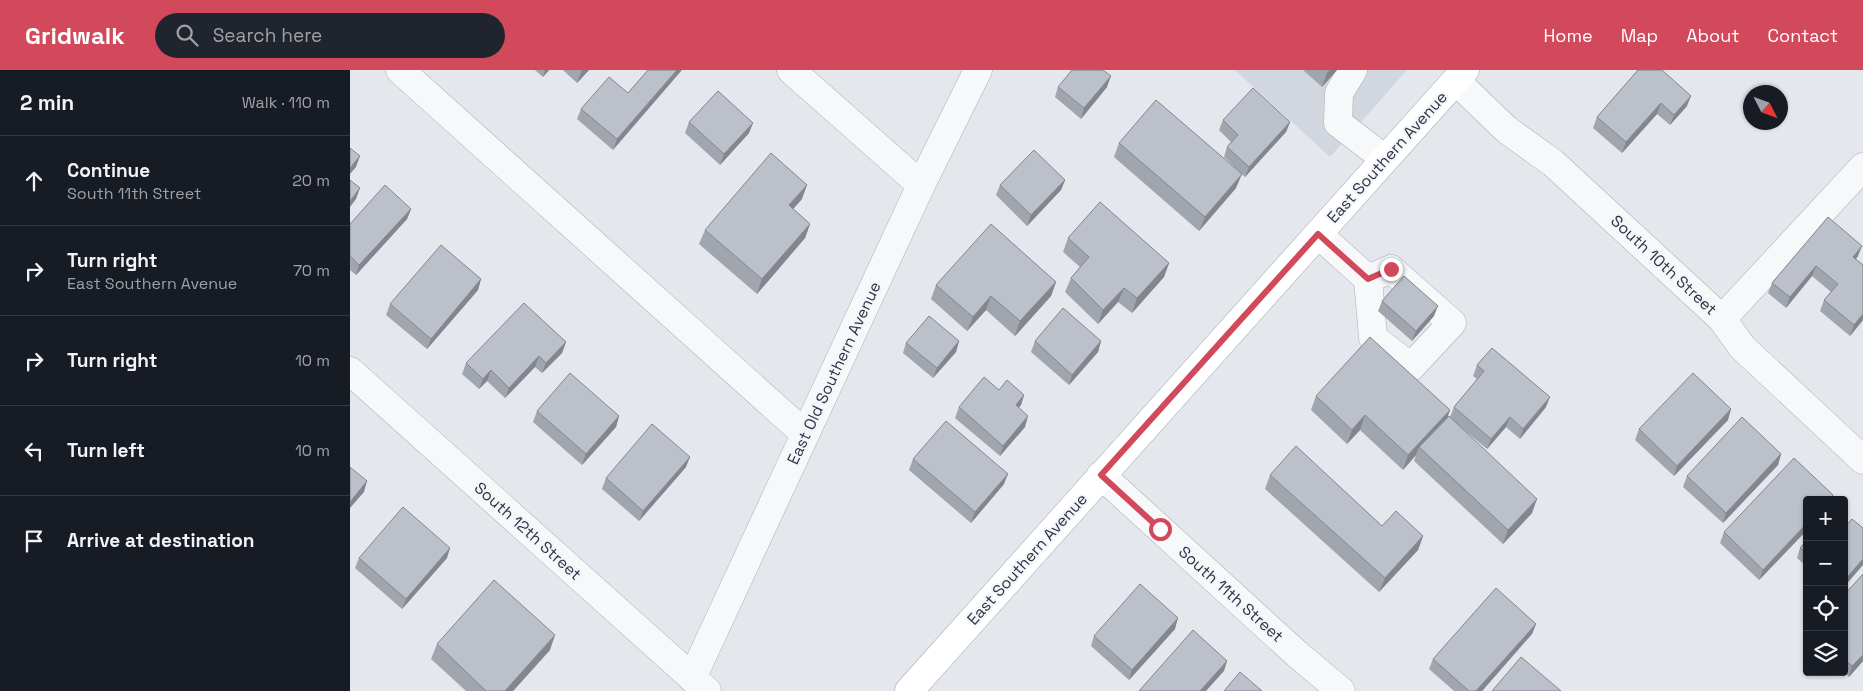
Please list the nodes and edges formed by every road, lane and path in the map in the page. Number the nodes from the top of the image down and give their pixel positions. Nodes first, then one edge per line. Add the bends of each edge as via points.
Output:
1 (400, 70) edge
2 (791, 70) edge
3 (978, 70) edge
4 (1354, 70) edge
5 (1461, 75) edge
6 (1385, 159) junction
7 (1863, 167) edge
8 (921, 185) junction
9 (1318, 234) junction
10 (1368, 279) dead end
11 (1722, 319) junction
12 (350, 371) edge
13 (806, 434) junction
14 (1863, 460) edge
15 (1101, 475) junction
16 (700, 684) edge
17 (909, 691) edge
18 (1341, 691) edge

1 - 13 street
2 - 8 street
3 - 8 street, East Old Southern Avenue
4 - 6 street via 1339,93 1338,123
5 - 6 main road, East Southern Avenue
5 - 11 street, South 10th Street via 1507,130 1554,162
6 - 9 main road, East Southern Avenue
7 - 11 street
8 - 13 street, East Old Southern Avenue
9 - 10 street
9 - 15 main road, East Southern Avenue
11 - 14 street, South 10th Street via 1742,347
12 - 16 street, South 12th Street
13 - 16 street, East Old Southern Avenue
15 - 17 main road, East Southern Avenue
15 - 18 street, South 11th Street via 1296,654

